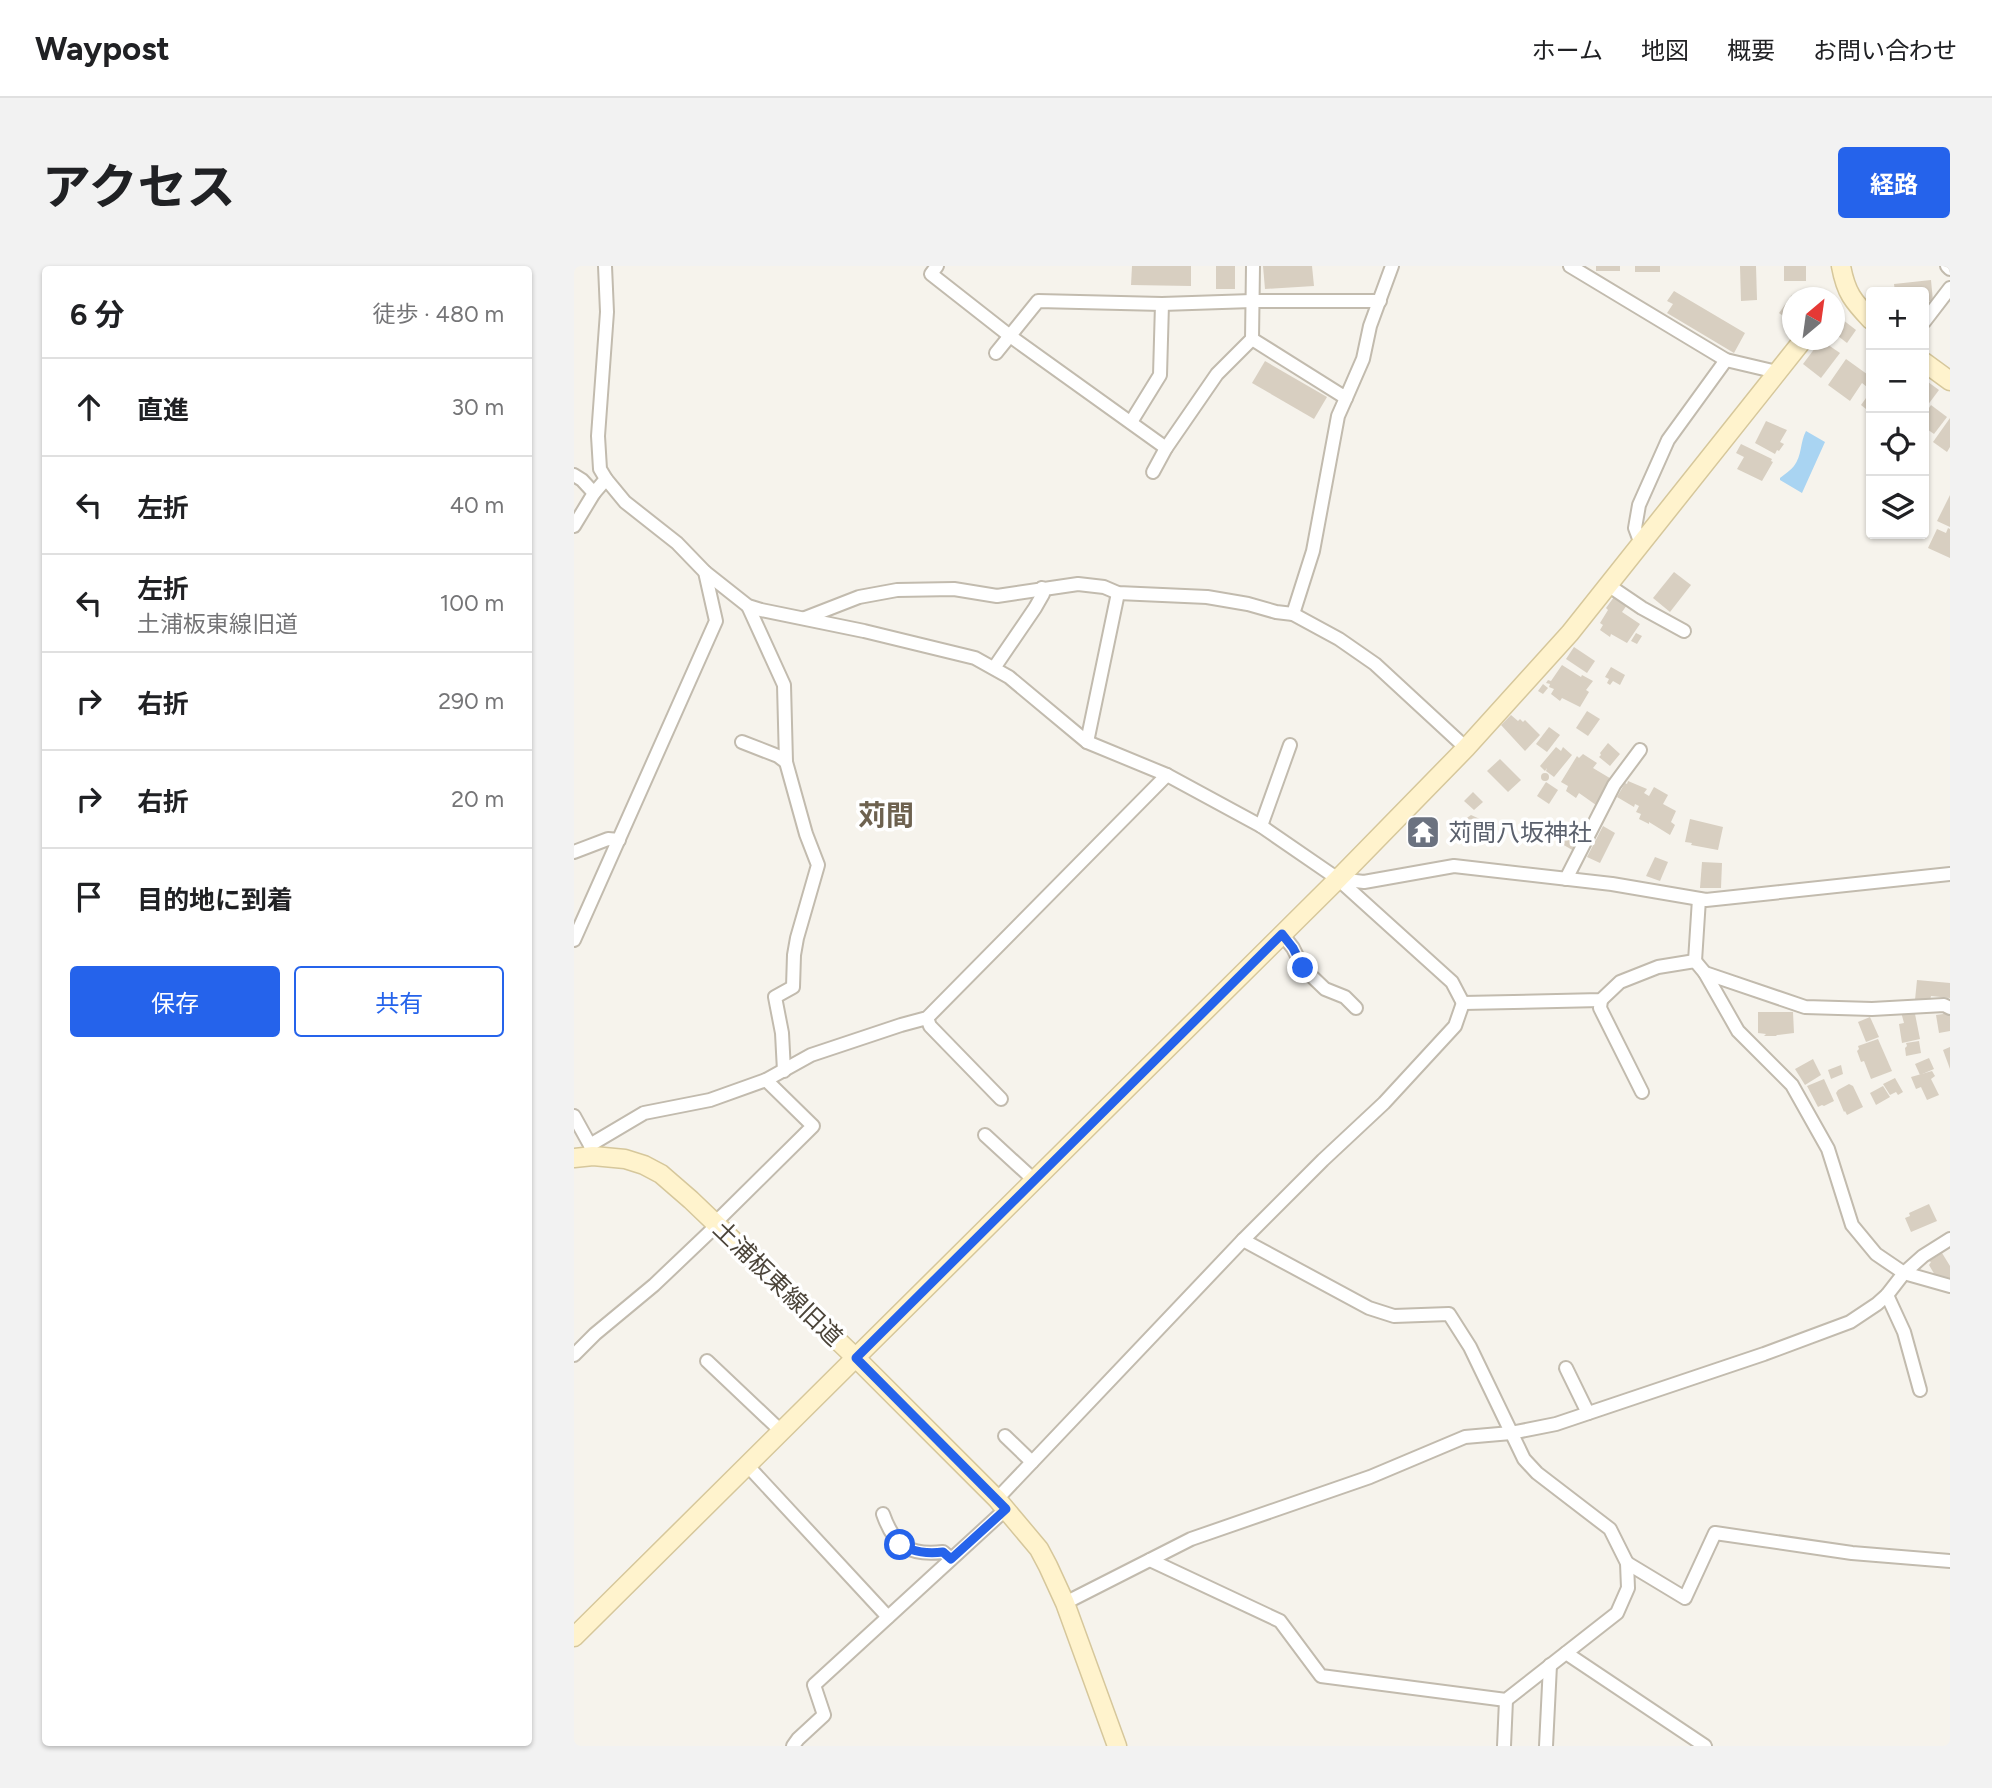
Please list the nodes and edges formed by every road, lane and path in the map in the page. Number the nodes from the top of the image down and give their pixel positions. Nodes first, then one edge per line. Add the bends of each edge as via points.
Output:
1 (605, 266) edge
2 (937, 266) edge
3 (1253, 266) edge
4 (1392, 266) edge
5 (1570, 266) edge
6 (1840, 266) edge
7 (1840, 287) edge
8 (1950, 288) edge
9 (1845, 297) edge
10 (1252, 301) junction
11 (1380, 301) junction
12 (1162, 303) junction
13 (1866, 315) edge
14 (1929, 315) edge
15 (1010, 336) junction
16 (1252, 339) junction
17 (1795, 350) edge
18 (996, 353) dead end
19 (1726, 359) junction
20 (1929, 366) edge
21 (1777, 372) junction
22 (1950, 381) edge
23 (1346, 398) junction
24 (1131, 422) junction
25 (1166, 448) junction
26 (1153, 472) dead end
27 (574, 475) edge
28 (606, 479) junction
29 (594, 493) junction
30 (574, 526) edge
31 (1641, 544) junction
32 (705, 572) junction
33 (1608, 585) junction
34 (1042, 588) junction
35 (1118, 593) junction
36 (748, 606) junction
37 (1293, 614) junction
38 (805, 618) junction
39 (1684, 631) dead end
40 (993, 668) junction
41 (741, 742) dead end
42 (1087, 742) junction
43 (1290, 745) dead end
44 (1466, 748) junction
45 (1640, 750) dead end
46 (786, 762) junction
47 (1167, 775) junction
48 (1261, 826) junction
49 (619, 840) junction
50 (574, 852) edge
51 (1950, 874) edge
52 (1338, 878) junction
53 (1566, 879) junction
54 (1699, 899) junction
55 (1282, 934) junction
56 (574, 940) edge
57 (1695, 961) junction
58 (1704, 973) junction
59 (1601, 1000) junction
60 (1463, 1003) junction
61 (1356, 1007) dead end
62 (1950, 1007) edge
63 (927, 1018) junction
64 (785, 1071) junction
65 (766, 1080) junction
66 (1642, 1091) dead end
67 (1000, 1099) dead end
68 (574, 1117) edge
69 (985, 1135) dead end
70 (592, 1150) junction
71 (574, 1158) edge
72 (1034, 1181) junction
73 (716, 1224) junction
74 (1950, 1239) edge
75 (1243, 1240) junction
76 (1904, 1273) junction
77 (1950, 1286) edge
78 (1887, 1295) junction
79 (574, 1356) edge
80 (856, 1358) junction
81 (707, 1361) dead end
82 (1566, 1368) dead end
83 (1920, 1390) dead end
84 (1588, 1413) junction
85 (781, 1431) junction
86 (1511, 1433) junction
87 (1005, 1436) dead end
88 (1032, 1462) junction
89 (747, 1465) junction
90 (1001, 1504) junction
91 (883, 1514) dead end
92 (951, 1559) junction
93 (1150, 1560) junction
94 (1950, 1561) edge
95 (1627, 1563) junction
96 (1065, 1603) junction
97 (888, 1617) junction
98 (574, 1637) edge
99 (1566, 1653) junction
100 (1550, 1665) junction
101 (1506, 1700) junction
102 (793, 1746) edge
103 (1117, 1746) edge
104 (1504, 1746) edge
105 (1546, 1746) edge
106 (1705, 1746) edge

1 - 28 street via 607,312 598,436 600,469
2 - 15 street via 931,274
3 - 10 street
4 - 11 street
5 - 19 street
6 - 7 street
8 - 14 street
9 - 13 street
10 - 11 street
10 - 12 street
10 - 16 street
11 - 23 street
12 - 15 street via 1038,301
12 - 24 street via 1160,375
15 - 18 street
15 - 24 street
16 - 23 street
16 - 25 street via 1217,374
17 - 21 street
19 - 21 street
19 - 31 street via 1668,440 1639,505 1635,528
20 - 22 street
21 - 31 street
23 - 37 street via 1338,416 1313,551
24 - 25 street
25 - 26 street
27 - 29 street
28 - 29 street
28 - 32 street via 625,502
29 - 30 street
31 - 33 street
32 - 36 street
32 - 49 street via 716,621
33 - 39 street
33 - 44 street
34 - 35 street via 1077,584
34 - 38 street via 997,596 954,589 897,590 859,597
34 - 40 street via 1035,608
35 - 37 street via 1207,597
35 - 42 street
36 - 38 street
36 - 46 street via 784,685
37 - 44 street via 1376,664
38 - 40 street via 975,658
40 - 42 street
41 - 46 street
42 - 47 street
43 - 48 street
44 - 52 street
45 - 53 street via 1614,785
46 - 64 street via 818,865 797,938 793,987 775,997
47 - 48 street
47 - 63 street
48 - 52 street
49 - 50 street via 608,839
49 - 56 street
51 - 54 street
52 - 53 street via 1364,881 1454,866
52 - 55 street
52 - 60 street via 1452,982
53 - 54 street
54 - 57 street
55 - 61 street via 1303,968 1325,989 1345,996
55 - 72 street
57 - 58 street
57 - 59 street via 1658,967 1620,982
58 - 62 street via 1805,1007
58 - 76 street via 1738,1031 1792,1085 1828,1149 1852,1225 1876,1254
59 - 60 street
59 - 66 street via 1600,1009
60 - 75 street via 1455,1026 1384,1103
63 - 64 street via 811,1055
63 - 67 street
64 - 65 street
65 - 70 street via 710,1100 644,1113
65 - 73 street via 813,1126
68 - 70 street
69 - 72 street
70 - 71 street, 土浦板東線旧道
70 - 73 street, 土浦板東線旧道 via 661,1174
72 - 80 street
73 - 79 street
73 - 80 street, 土浦板東線旧道
74 - 76 street
75 - 86 street via 1369,1308 1394,1316 1449,1314
75 - 88 street
76 - 77 street
76 - 78 street
78 - 83 street via 1904,1332
78 - 84 street via 1850,1322
80 - 85 street
80 - 90 street, 土浦板東線旧道
81 - 85 street
82 - 84 street
84 - 86 street
85 - 89 street
86 - 93 street via 1465,1437 1370,1477 1191,1539
86 - 95 street via 1536,1473 1610,1529
87 - 88 street
88 - 90 street
89 - 97 street
89 - 98 street
90 - 92 street
90 - 96 street, 土浦板東線旧道 via 1039,1549
91 - 92 street via 900,1545 929,1554 943,1552
92 - 97 street
93 - 96 street
93 - 101 street via 1280,1621 1321,1676
94 - 95 street via 1852,1553 1715,1533 1685,1598
95 - 99 street via 1628,1588 1616,1613
96 - 103 street, 土浦板東線旧道
97 - 102 street via 814,1685 824,1715
99 - 100 street
99 - 106 street
100 - 101 street
100 - 105 street
101 - 104 street

